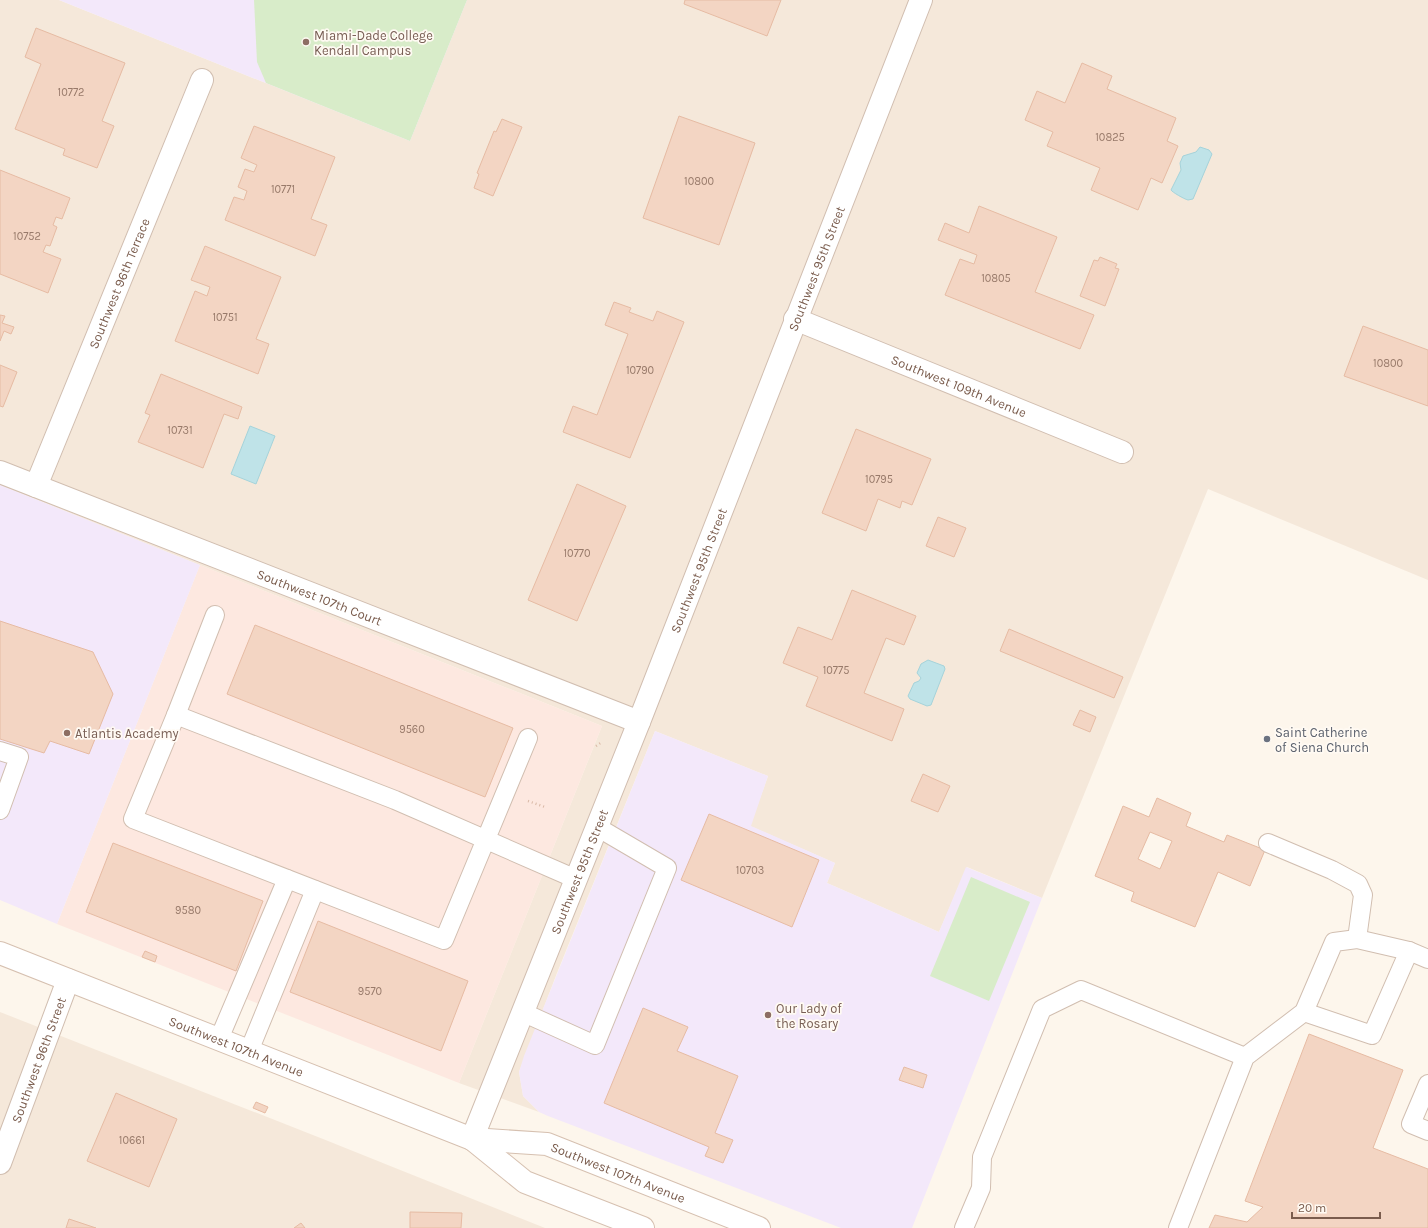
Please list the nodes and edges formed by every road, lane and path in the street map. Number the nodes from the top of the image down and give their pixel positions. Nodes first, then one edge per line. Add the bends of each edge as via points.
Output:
1 (921, 0) edge
2 (202, 80) dead end
3 (795, 319) junction
4 (1122, 452) dead end
5 (0, 472) edge
6 (36, 486) junction
7 (215, 616) dead end
8 (176, 714) junction
9 (639, 722) junction
10 (528, 738) dead end
11 (0, 751) edge
12 (526, 800) dead end
13 (545, 807) dead end
14 (0, 810) edge
15 (597, 827) junction
16 (486, 841) junction
17 (1268, 843) dead end
18 (287, 878) junction
19 (576, 879) junction
20 (315, 890) junction
21 (1357, 939) junction
22 (1409, 951) junction
23 (0, 953) edge
24 (1428, 960) edge
25 (68, 980) junction
26 (522, 1012) junction
27 (1304, 1012) junction
28 (219, 1039) junction
29 (249, 1051) junction
30 (1246, 1057) junction
31 (1428, 1084) edge
32 (1428, 1130) edge
33 (472, 1139) junction
34 (0, 1163) edge
35 (643, 1228) edge
36 (759, 1228) edge
37 (964, 1228) edge
38 (1178, 1228) edge

1 - 3 street, Southwest 95th Street
2 - 6 street, Southwest 96th Terrace
3 - 4 street, Southwest 109th Avenue
3 - 9 street, Southwest 95th Street
5 - 6 street, Southwest 107th Court
6 - 9 street, Southwest 107th Court
7 - 8 lane
8 - 16 lane via 395,800
8 - 18 lane via 133,819
9 - 15 street, Southwest 95th Street
10 - 16 lane
11 - 14 lane via 19,758
12 - 13 path
15 - 19 street, Southwest 95th Street
15 - 26 lane via 667,868 595,1046
16 - 19 lane
16 - 20 lane via 444,940
17 - 21 lane via 1358,884 1363,895
18 - 20 lane
18 - 28 lane
19 - 26 street, Southwest 95th Street
20 - 29 lane
21 - 22 lane
21 - 27 lane via 1334,942
22 - 24 lane
22 - 27 lane via 1372,1035
23 - 25 street, Southwest 107th Avenue
25 - 28 street, Southwest 107th Avenue
25 - 34 street, Southwest 96th Street
26 - 33 street, Southwest 95th Street
27 - 30 lane
28 - 29 street, Southwest 107th Avenue
29 - 33 street, Southwest 107th Avenue
30 - 37 lane via 1082,990 1042,1009 982,1157 981,1188
30 - 38 lane
31 - 32 lane via 1411,1124
33 - 35 street, Southwest 107th Avenue via 525,1182
33 - 36 street, Southwest 107th Avenue via 547,1144

